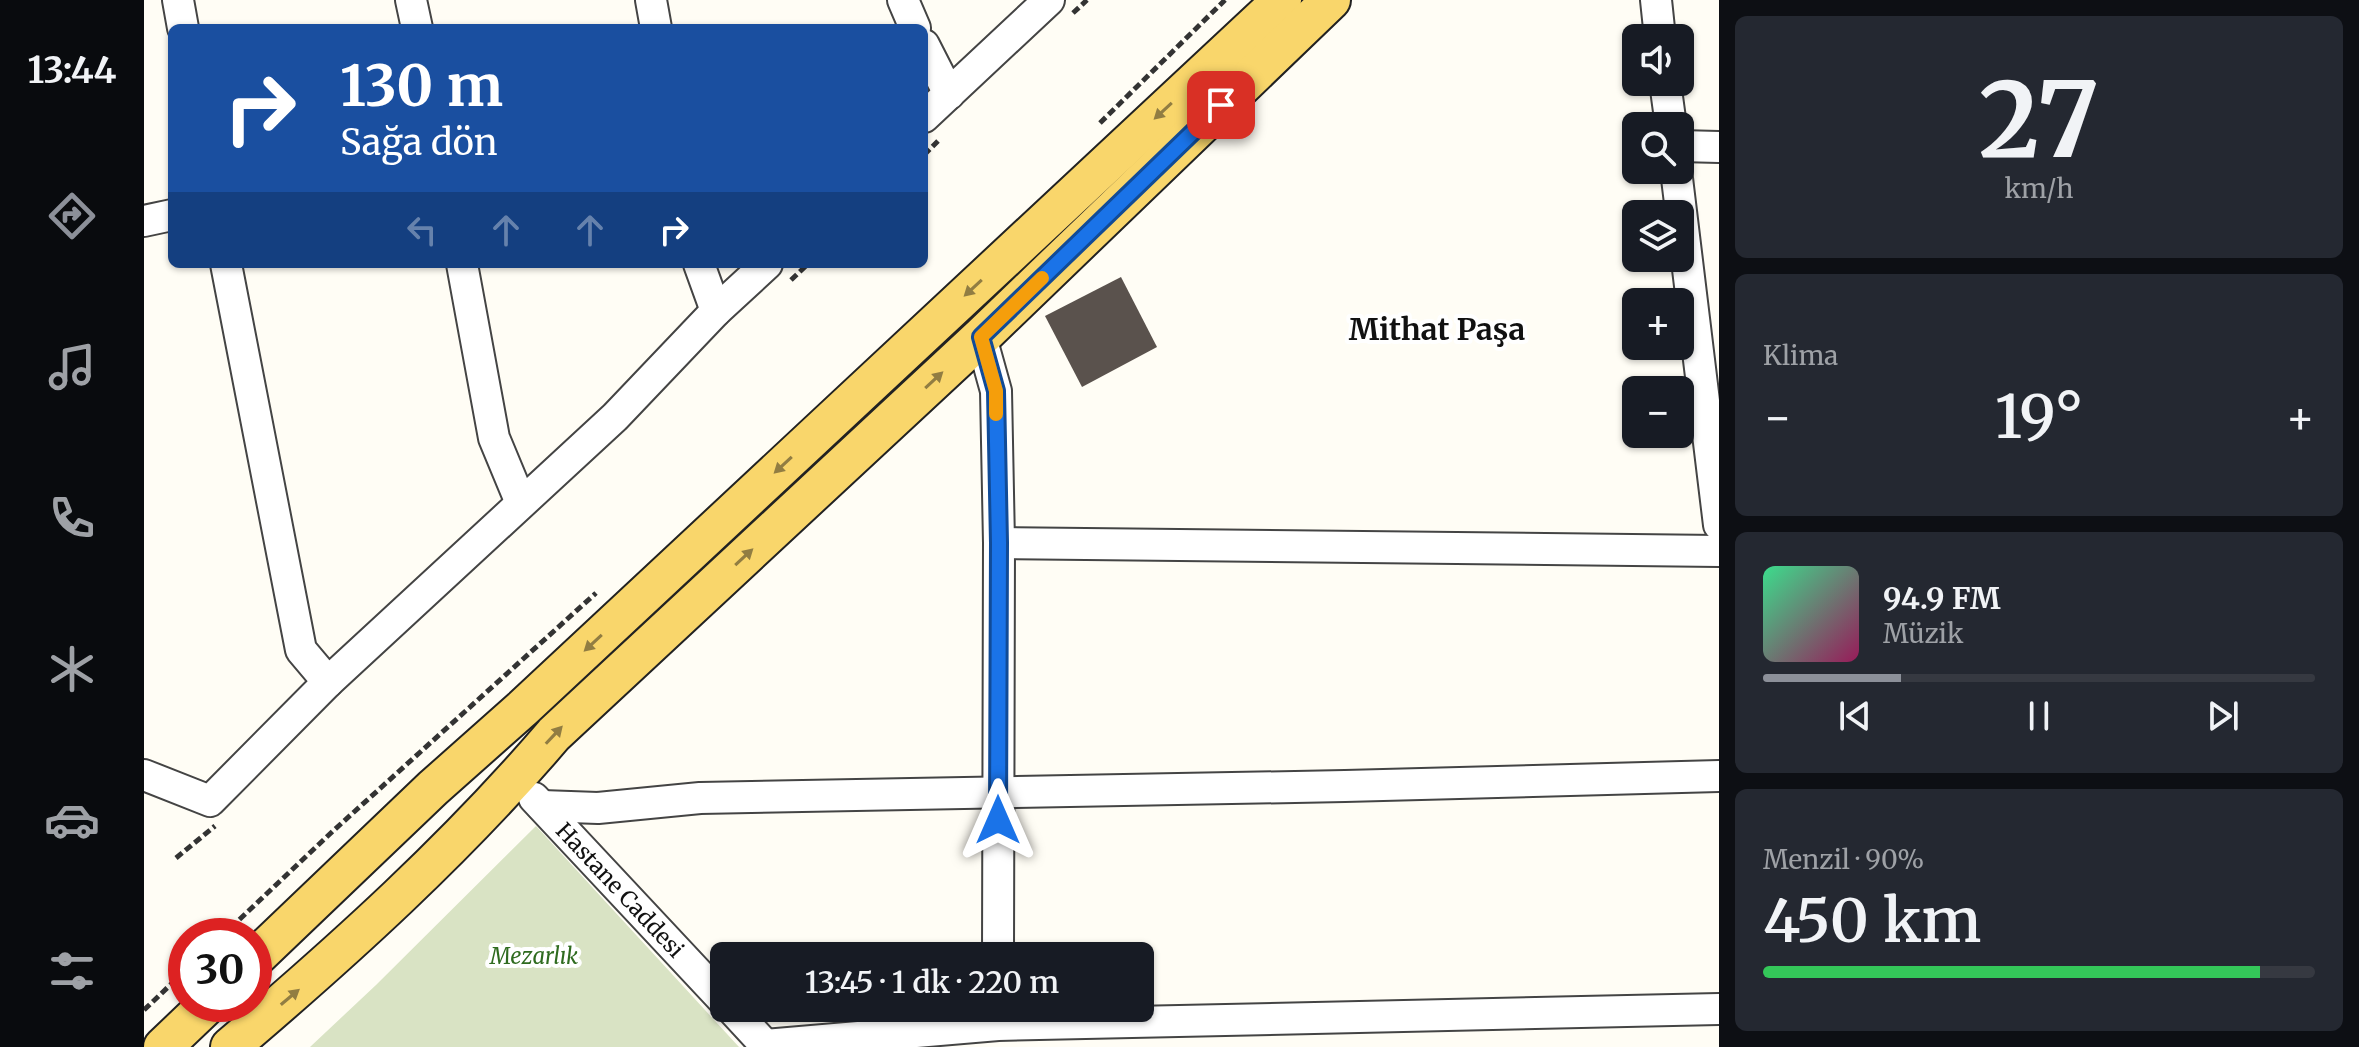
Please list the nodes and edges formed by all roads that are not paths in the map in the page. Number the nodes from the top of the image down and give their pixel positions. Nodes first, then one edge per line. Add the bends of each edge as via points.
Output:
1 (178, 0) edge
2 (411, 0) edge
3 (651, 0) edge
4 (903, 0) edge
5 (1049, 0) edge
6 (1282, 0) edge
7 (1331, 0) edge
8 (1656, 0) edge
9 (182, 24) edge
10 (416, 24) edge
11 (655, 24) edge
12 (913, 24) edge
13 (1659, 24) edge
14 (928, 53) edge
15 (949, 94) junction
16 (928, 113) edge
17 (1694, 146) edge
18 (1719, 147) edge
19 (1678, 184) edge
20 (168, 216) edge
21 (144, 221) edge
22 (227, 268) edge
23 (463, 268) edge
24 (700, 268) edge
25 (763, 268) edge
26 (716, 311) junction
27 (981, 337) junction
28 (1713, 419) edge
29 (521, 503) junction
30 (1719, 525) edge
31 (999, 543) junction
32 (1719, 551) edge
33 (328, 682) junction
34 (144, 775) edge
35 (1719, 776) edge
36 (516, 779) junction
37 (433, 788) junction
38 (998, 793) junction
39 (542, 806) junction
40 (474, 822) junction
41 (305, 909) junction
42 (272, 941) edge
43 (998, 942) edge
44 (344, 948) junction
45 (710, 986) edge
46 (1719, 1009) edge
47 (189, 1022) edge
48 (744, 1022) edge
49 (998, 1027) edge
50 (766, 1046) edge
51 (163, 1047) edge
52 (230, 1047) edge

1 - 9 street
2 - 10 street
3 - 11 street
4 - 12 street
5 - 15 street
6 -> 37 main road
7 - 27 main road
8 - 13 street
14 - 15 street
15 - 16 street
17 - 18 street
19 - 28 street
20 - 21 street
22 - 33 street via 301,650
23 - 29 street via 494,438
24 - 26 street
25 - 26 street
26 - 29 street via 615,417
27 - 31 street via 996,391
36 -> 27 main road via 554,734
28 - 30 street
29 - 33 street
31 - 32 street
31 - 38 street
33 - 34 street via 210,801
35 - 38 street
36 - 39 street, Hastane Caddesi
36 - 40 main road
37 - 40 main road via 466,794
37 - 41 main road
38 - 39 street
38 - 43 street
39 - 45 street, Hastane Caddesi
40 - 44 main road
41 - 42 main road
41 - 44 main road via 299,927 308,952 324,955
52 -> 44 main road
46 - 49 street
47 - 51 main road
48 - 50 street
49 - 50 street

